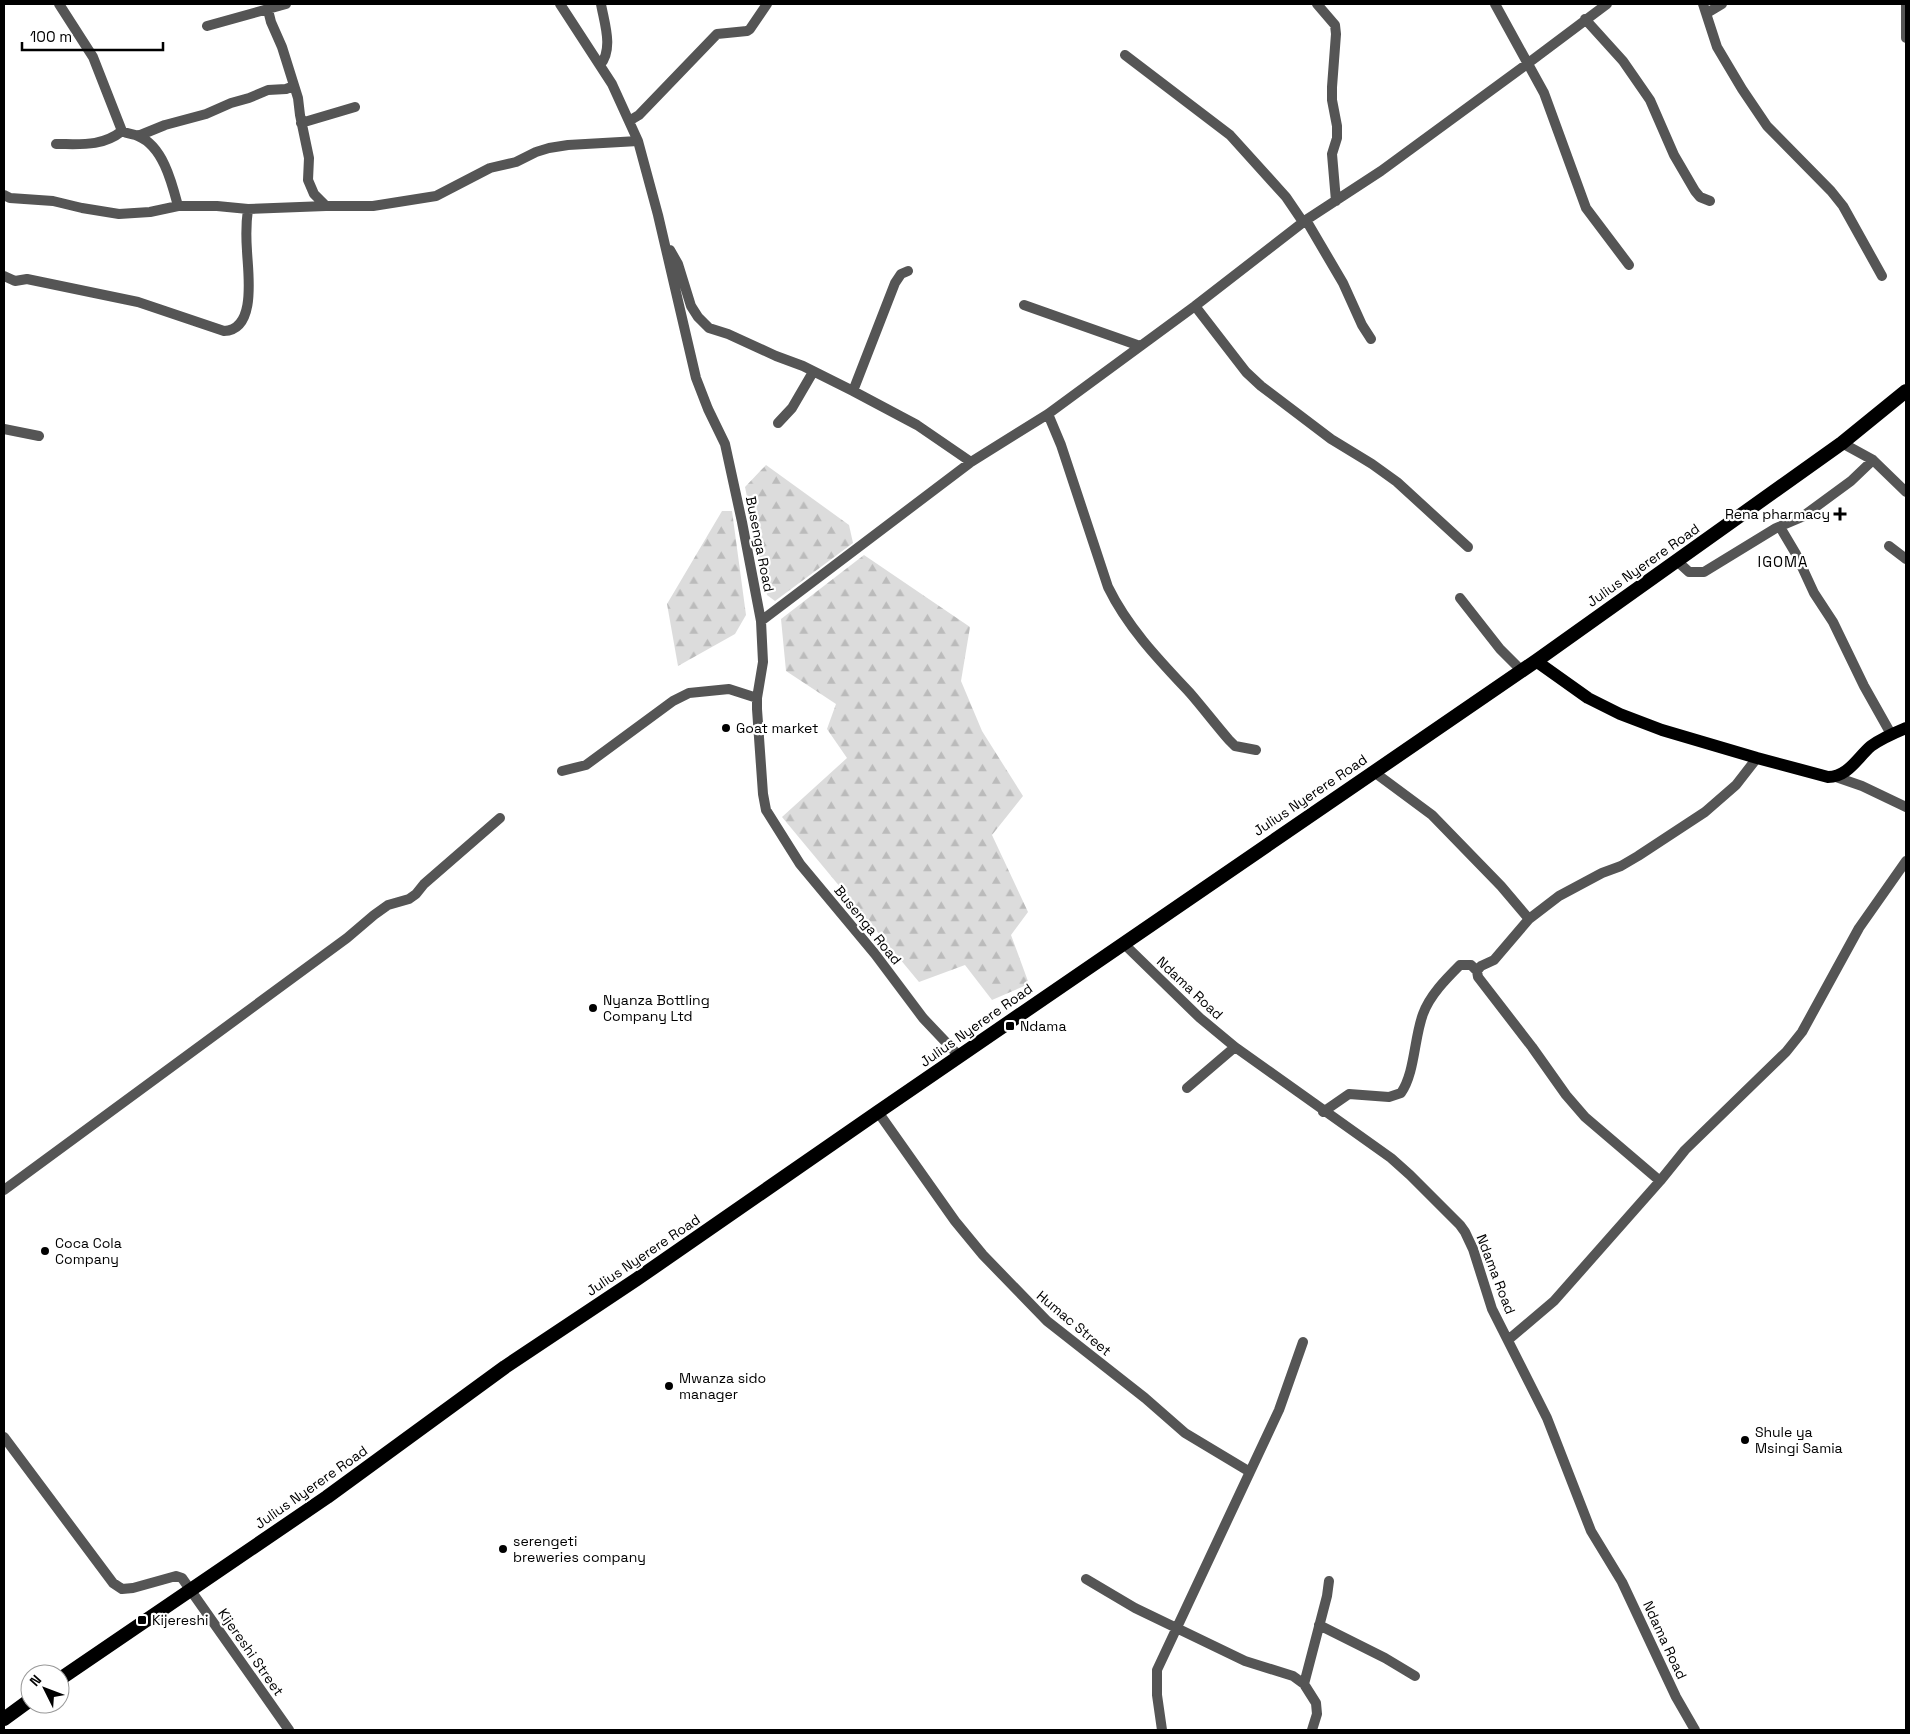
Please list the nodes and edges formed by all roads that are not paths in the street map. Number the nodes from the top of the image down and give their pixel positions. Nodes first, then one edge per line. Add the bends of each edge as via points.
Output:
1 (60, 4) edge
2 (286, 4) edge
3 (560, 4) edge
4 (601, 4) edge
5 (767, 4) edge
6 (1317, 4) edge
7 (1495, 4) edge
8 (1607, 4) edge
9 (1722, 4) edge
10 (1906, 4) edge
11 (1705, 8) edge
12 (268, 10) junction
13 (1585, 20) junction
14 (207, 26) dead end
15 (1906, 38) edge
16 (1125, 55) dead end
17 (600, 64) junction
18 (1527, 64) junction
19 (294, 86) junction
20 (355, 107) dead end
21 (629, 121) junction
22 (302, 123) junction
23 (122, 131) junction
24 (138, 136) junction
25 (638, 141) junction
26 (56, 144) dead end
27 (4, 195) edge
28 (1336, 201) junction
29 (1710, 201) dead end
30 (178, 206) junction
31 (326, 206) junction
32 (248, 209) junction
33 (1304, 221) junction
34 (664, 240) junction
35 (1629, 265) dead end
36 (908, 271) dead end
37 (4, 276) edge
38 (1882, 276) dead end
39 (1024, 305) dead end
40 (1195, 306) junction
41 (1371, 339) dead end
42 (1140, 346) junction
43 (813, 372) junction
44 (853, 391) junction
45 (1906, 391) edge
46 (1048, 414) junction
47 (778, 423) dead end
48 (4, 429) edge
49 (39, 436) dead end
50 (1842, 443) junction
51 (1873, 460) junction
52 (971, 462) junction
53 (1906, 492) edge
54 (1780, 527) junction
55 (1889, 546) dead end
56 (1468, 547) dead end
57 (1906, 559) edge
58 (1678, 561) junction
59 (1460, 598) dead end
60 (761, 621) junction
61 (1536, 661) junction
62 (1521, 670) junction
63 (757, 698) junction
64 (1906, 728) edge
65 (1891, 734) junction
66 (1256, 750) dead end
67 (1757, 758) junction
68 (562, 771) dead end
69 (1374, 772) junction
70 (1836, 777) junction
71 (1906, 807) edge
72 (500, 818) dead end
73 (1906, 861) edge
74 (1529, 919) junction
75 (1123, 943) junction
76 (1477, 971) junction
77 (1235, 1047) junction
78 (959, 1056) junction
79 (1187, 1088) dead end
80 (878, 1112) junction
81 (1323, 1112) junction
82 (1660, 1181) junction
83 (4, 1190) edge
84 (1508, 1340) junction
85 (1303, 1342) dead end
86 (4, 1437) edge
87 (1250, 1472) junction
88 (1086, 1579) dead end
89 (1329, 1581) dead end
90 (191, 1590) junction
91 (1319, 1625) junction
92 (1177, 1630) junction
93 (70, 1672) edge
94 (1416, 1676) dead end
95 (1304, 1684) junction
96 (20, 1707) edge
97 (4, 1719) edge
98 (289, 1730) edge
99 (1162, 1730) edge
100 (1312, 1730) edge
101 (1695, 1730) edge

1 - 23 street via 93,57
2 - 12 street
3 - 17 street, Busenga Road
4 - 17 street via 607,41 606,58
5 - 21 street via 750,29 717,34 639,115
6 - 28 street via 1335,25 1336,34 1332,100 1337,138 1332,154
7 - 18 street
8 - 13 street
9 - 11 street
10 - 15 street
11 - 38 street via 1717,48 1742,89 1767,126 1843,206
12 - 14 street
12 - 19 street
13 - 18 street
13 - 29 street via 1623,62 1650,100 1674,155 1695,191
16 - 33 street via 1230,135
17 - 21 street, Busenga Road
18 - 28 street
18 - 35 street via 1544,93 1586,208
19 - 22 street
19 - 24 street via 268,90
20 - 22 street
21 - 25 street, Busenga Road
22 - 31 street via 309,158 308,180 314,194
23 - 24 street
23 - 26 street via 107,141 90,145
24 - 30 street via 155,150 165,166
25 - 31 street via 568,145 536,152 516,162 490,168 436,196 373,206
25 - 34 street, Busenga Road
27 - 30 street via 118,214
28 - 33 street
30 - 32 street
31 - 32 street
32 - 37 street via 247,308 242,320 230,331 138,302 27,279 14,281
33 - 40 street
33 - 41 street via 1343,283
34 - 43 street via 678,264 691,306 709,328
34 - 60 street, Busenga Road via 696,378 725,444
36 - 44 street via 895,282
39 - 42 street
40 - 42 street
40 - 56 street via 1246,372 1261,386 1331,439 1397,482
42 - 46 street
43 - 44 street
43 - 47 street via 792,408
44 - 52 street via 917,425
45 - 50 highway, Julius Nyerere Road
46 - 52 street
46 - 66 street via 1062,445 1108,587 1118,607 1166,669 1229,740 1236,746
48 - 49 street
50 - 51 street
50 - 58 highway, Julius Nyerere Road
51 - 53 street
51 - 54 street via 1851,481 1802,517
52 - 60 street
54 - 58 street via 1704,572 1689,572
54 - 65 street
55 - 57 street
58 - 61 highway, Julius Nyerere Road
59 - 62 street
60 - 63 street, Busenga Road via 763,662
61 - 62 highway, Julius Nyerere Road
61 - 67 main road via 1588,698 1620,714
62 - 69 highway, Julius Nyerere Road
63 - 68 street via 729,689 689,693 672,701 586,765
63 - 78 street, Busenga Road via 766,810 800,864 923,1018
64 - 65 main road
65 - 70 main road via 1870,747 1846,772
67 - 70 main road
67 - 74 street via 1736,785 1705,812 1621,866 1559,896
69 - 74 street via 1432,815
69 - 75 highway, Julius Nyerere Road
70 - 71 street
72 - 83 street via 409,899 388,905 374,915
73 - 82 street via 1859,928 1802,1032 1786,1052 1685,1150
74 - 76 street via 1494,960
75 - 77 street, Ndama Road via 1200,1018
75 - 78 highway, Julius Nyerere Road
76 - 81 street via 1471,965 1460,965 1432,997 1422,1016 1407,1082 1401,1093 1389,1097 1349,1094
76 - 82 street via 1478,977 1566,1095 1585,1116
77 - 79 street
77 - 81 street, Ndama Road
78 - 80 highway, Julius Nyerere Road
80 - 87 street, Humac Street via 955,1221 1047,1321 1185,1433
80 - 90 highway, Julius Nyerere Road via 497,1372 327,1497
81 - 84 street, Ndama Road via 1397,1164 1460,1225 1472,1249 1492,1310
82 - 84 street via 1554,1301
84 - 101 street, Ndama Road via 1547,1418 1591,1531 1622,1582
85 - 87 street via 1279,1410
86 - 90 street, Kijereshi Street via 113,1583 122,1589 133,1588 176,1576 182,1578
87 - 92 street
88 - 92 street
89 - 91 street
90 - 93 highway, Julius Nyerere Road
90 - 98 street, Kijereshi Street
91 - 94 street
91 - 95 street
92 - 95 street via 1245,1662 1293,1676
92 - 99 street via 1157,1670
95 - 100 street via 1316,1703 1317,1714
96 - 97 highway

